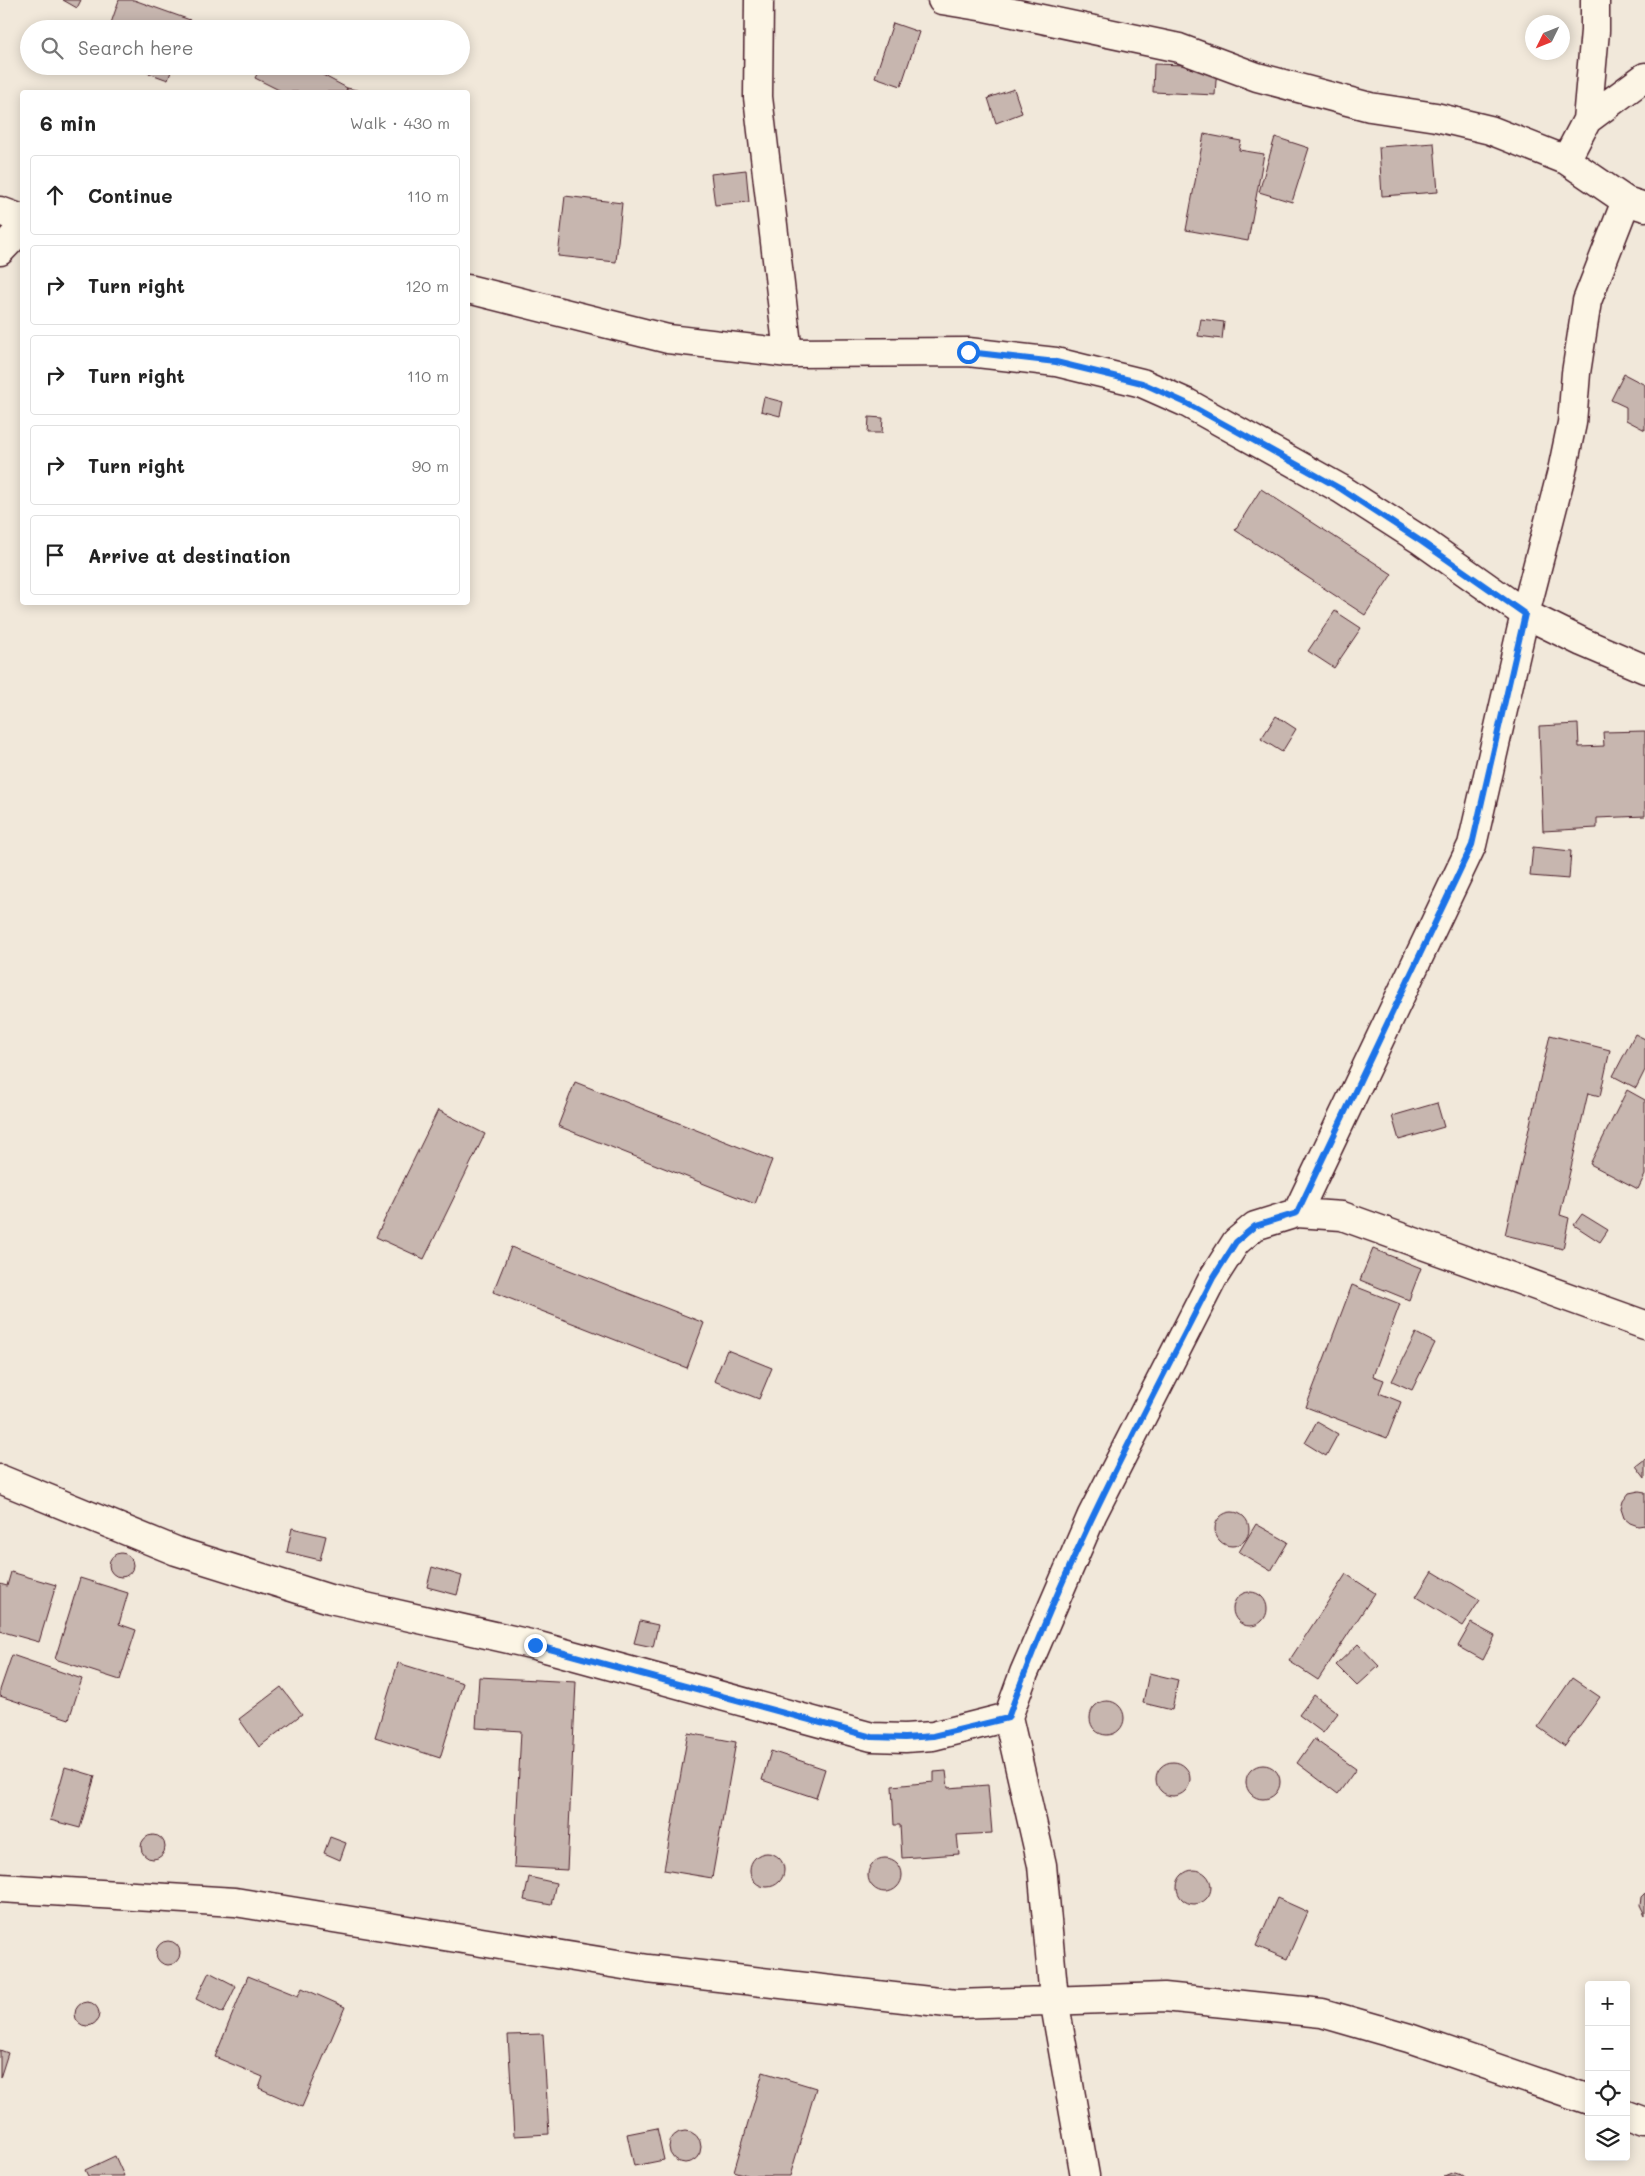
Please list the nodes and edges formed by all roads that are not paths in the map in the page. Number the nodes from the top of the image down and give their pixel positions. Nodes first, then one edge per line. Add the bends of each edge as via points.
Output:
1 (759, 0) edge
2 (942, 0) edge
3 (1595, 0) edge
4 (1645, 78) edge
5 (1586, 120) junction
6 (1566, 160) junction
7 (1636, 204) edge
8 (0, 211) edge
9 (20, 218) edge
10 (20, 230) edge
11 (0, 251) edge
12 (470, 290) edge
13 (788, 353) junction
14 (1525, 614) junction
15 (1645, 669) edge
16 (1297, 1213) junction
17 (1645, 1325) edge
18 (0, 1479) edge
19 (1008, 1718) junction
20 (0, 1888) edge
21 (1054, 1999) junction
22 (1585, 2099) edge
23 (1630, 2116) edge
24 (1645, 2122) edge
25 (1085, 2176) edge

1 - 13 street via 758,96
2 - 6 street via 1178,48 1257,77 1370,107 1436,117 1490,130
3 - 5 street
4 - 5 street
5 - 6 street
6 - 7 street
7 - 14 street via 1587,301 1570,433
8 - 9 street
10 - 11 street
12 - 13 street via 668,339
13 - 14 street via 968,352 1056,362 1142,383 1204,412 1341,489
14 - 15 street
14 - 16 street via 1472,845
16 - 17 street via 1342,1216
16 - 19 street via 1255,1226 1236,1242 1213,1278 1092,1515
18 - 19 street via 176,1551 330,1599 535,1645 872,1737 933,1736
19 - 21 street via 1042,1865
20 - 21 street via 235,1902 648,1968 956,2004
21 - 22 street via 1164,1997 1322,2013 1418,2041
21 - 25 street
23 - 24 street

